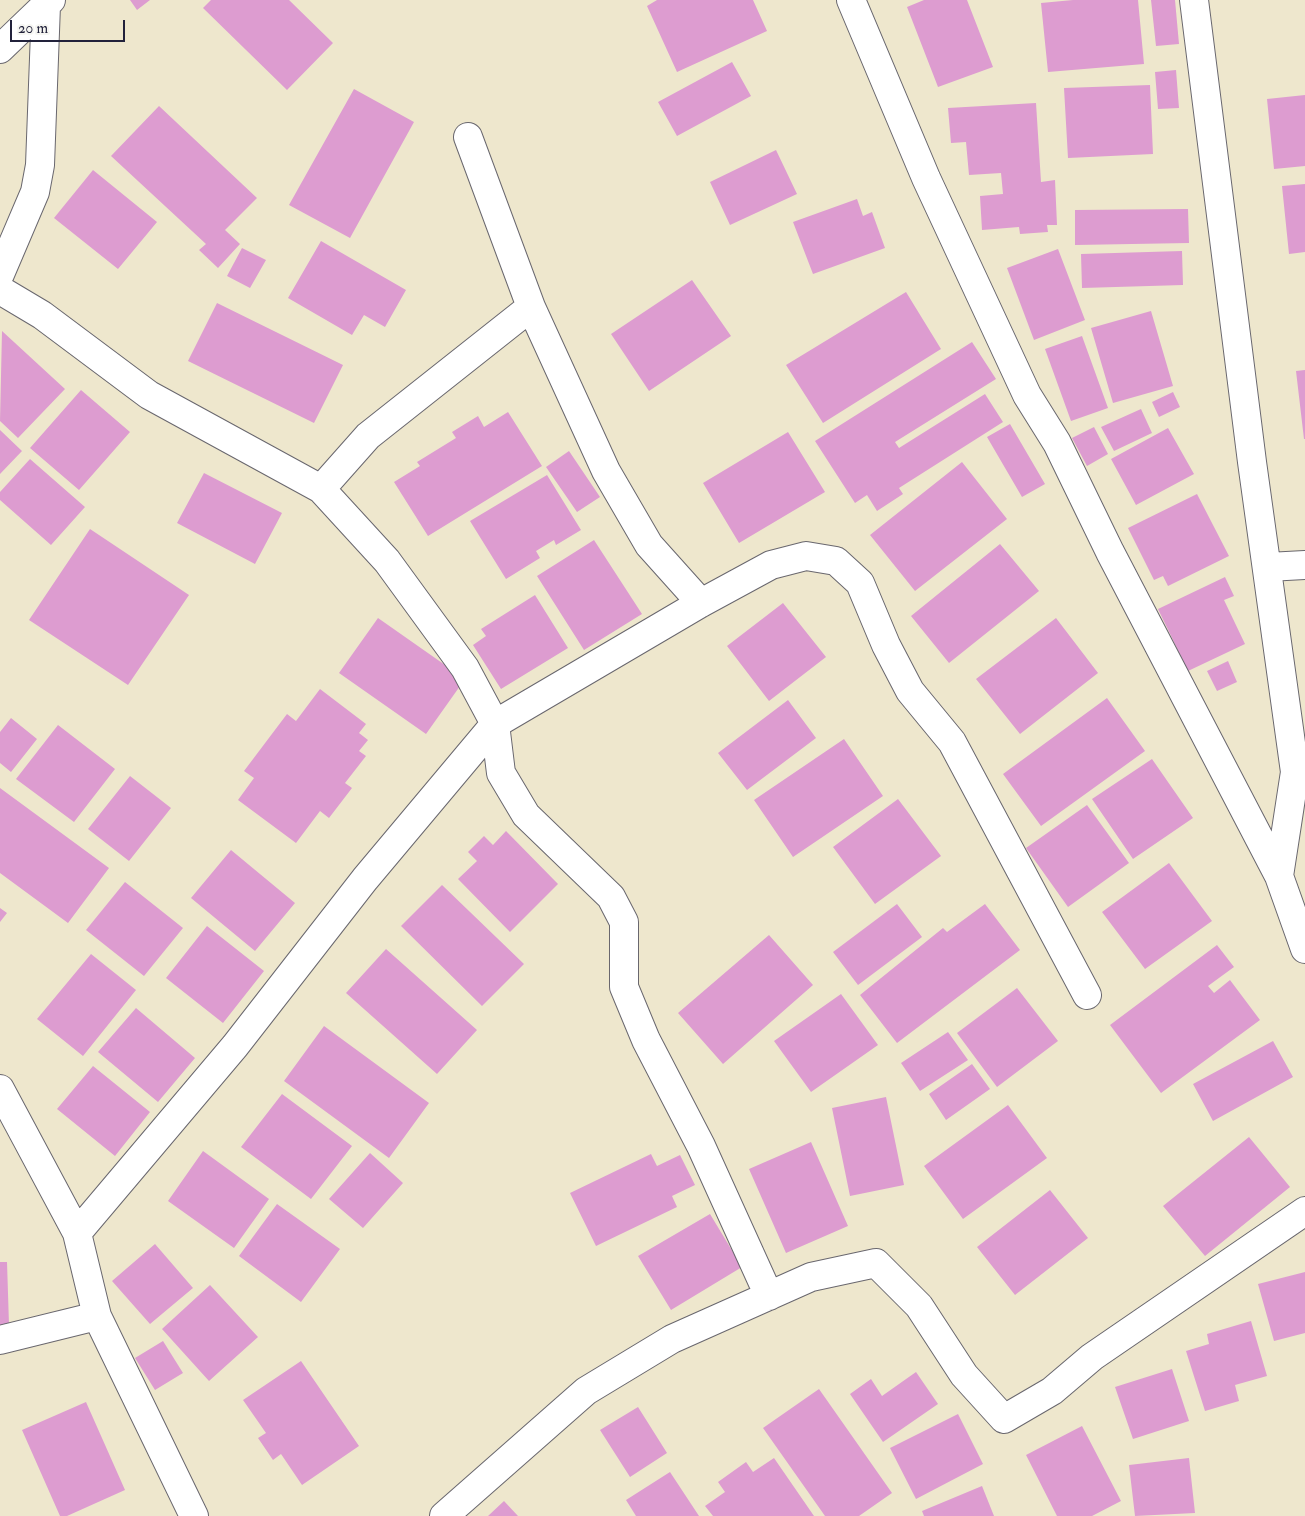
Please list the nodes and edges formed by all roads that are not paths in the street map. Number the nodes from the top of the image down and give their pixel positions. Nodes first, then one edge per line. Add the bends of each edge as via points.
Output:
1 (851, 0) edge
2 (1194, 0) edge
3 (48, 3) edge
4 (0, 49) edge
5 (468, 137) dead end
6 (0, 274) edge
7 (0, 290) edge
8 (531, 307) junction
9 (321, 489) junction
10 (1305, 565) edge
11 (1268, 566) junction
12 (701, 603) junction
13 (495, 724) junction
14 (1279, 876) junction
15 (1305, 949) edge
16 (1087, 995) dead end
17 (0, 1089) edge
18 (1305, 1211) edge
19 (77, 1233) junction
20 (769, 1296) junction
21 (97, 1316) junction
22 (0, 1340) edge
23 (194, 1516) edge
24 (444, 1516) edge

1 - 14 street via 926,178 1027,395 1057,443 1110,552
2 - 11 street
3 - 4 street
3 - 6 street via 40,165 35,192
5 - 8 street
7 - 9 street via 42,315 149,395
8 - 9 street via 368,436
8 - 12 street via 606,471 649,545
9 - 13 street via 387,561 465,668
10 - 11 street
11 - 14 street via 1295,772
12 - 13 street
12 - 16 street via 771,565 806,556 836,561 860,582 886,645 910,691 952,742
13 - 19 street via 365,879 235,1046
13 - 20 street via 501,773 526,815 610,897 624,922 624,987 646,1040 701,1146
14 - 15 street
17 - 19 street
18 - 20 street via 1100,1351 1052,1391 1004,1419 964,1375 919,1306 876,1263 811,1277
19 - 21 street
20 - 24 street via 672,1340 586,1391
21 - 22 street
21 - 23 street

